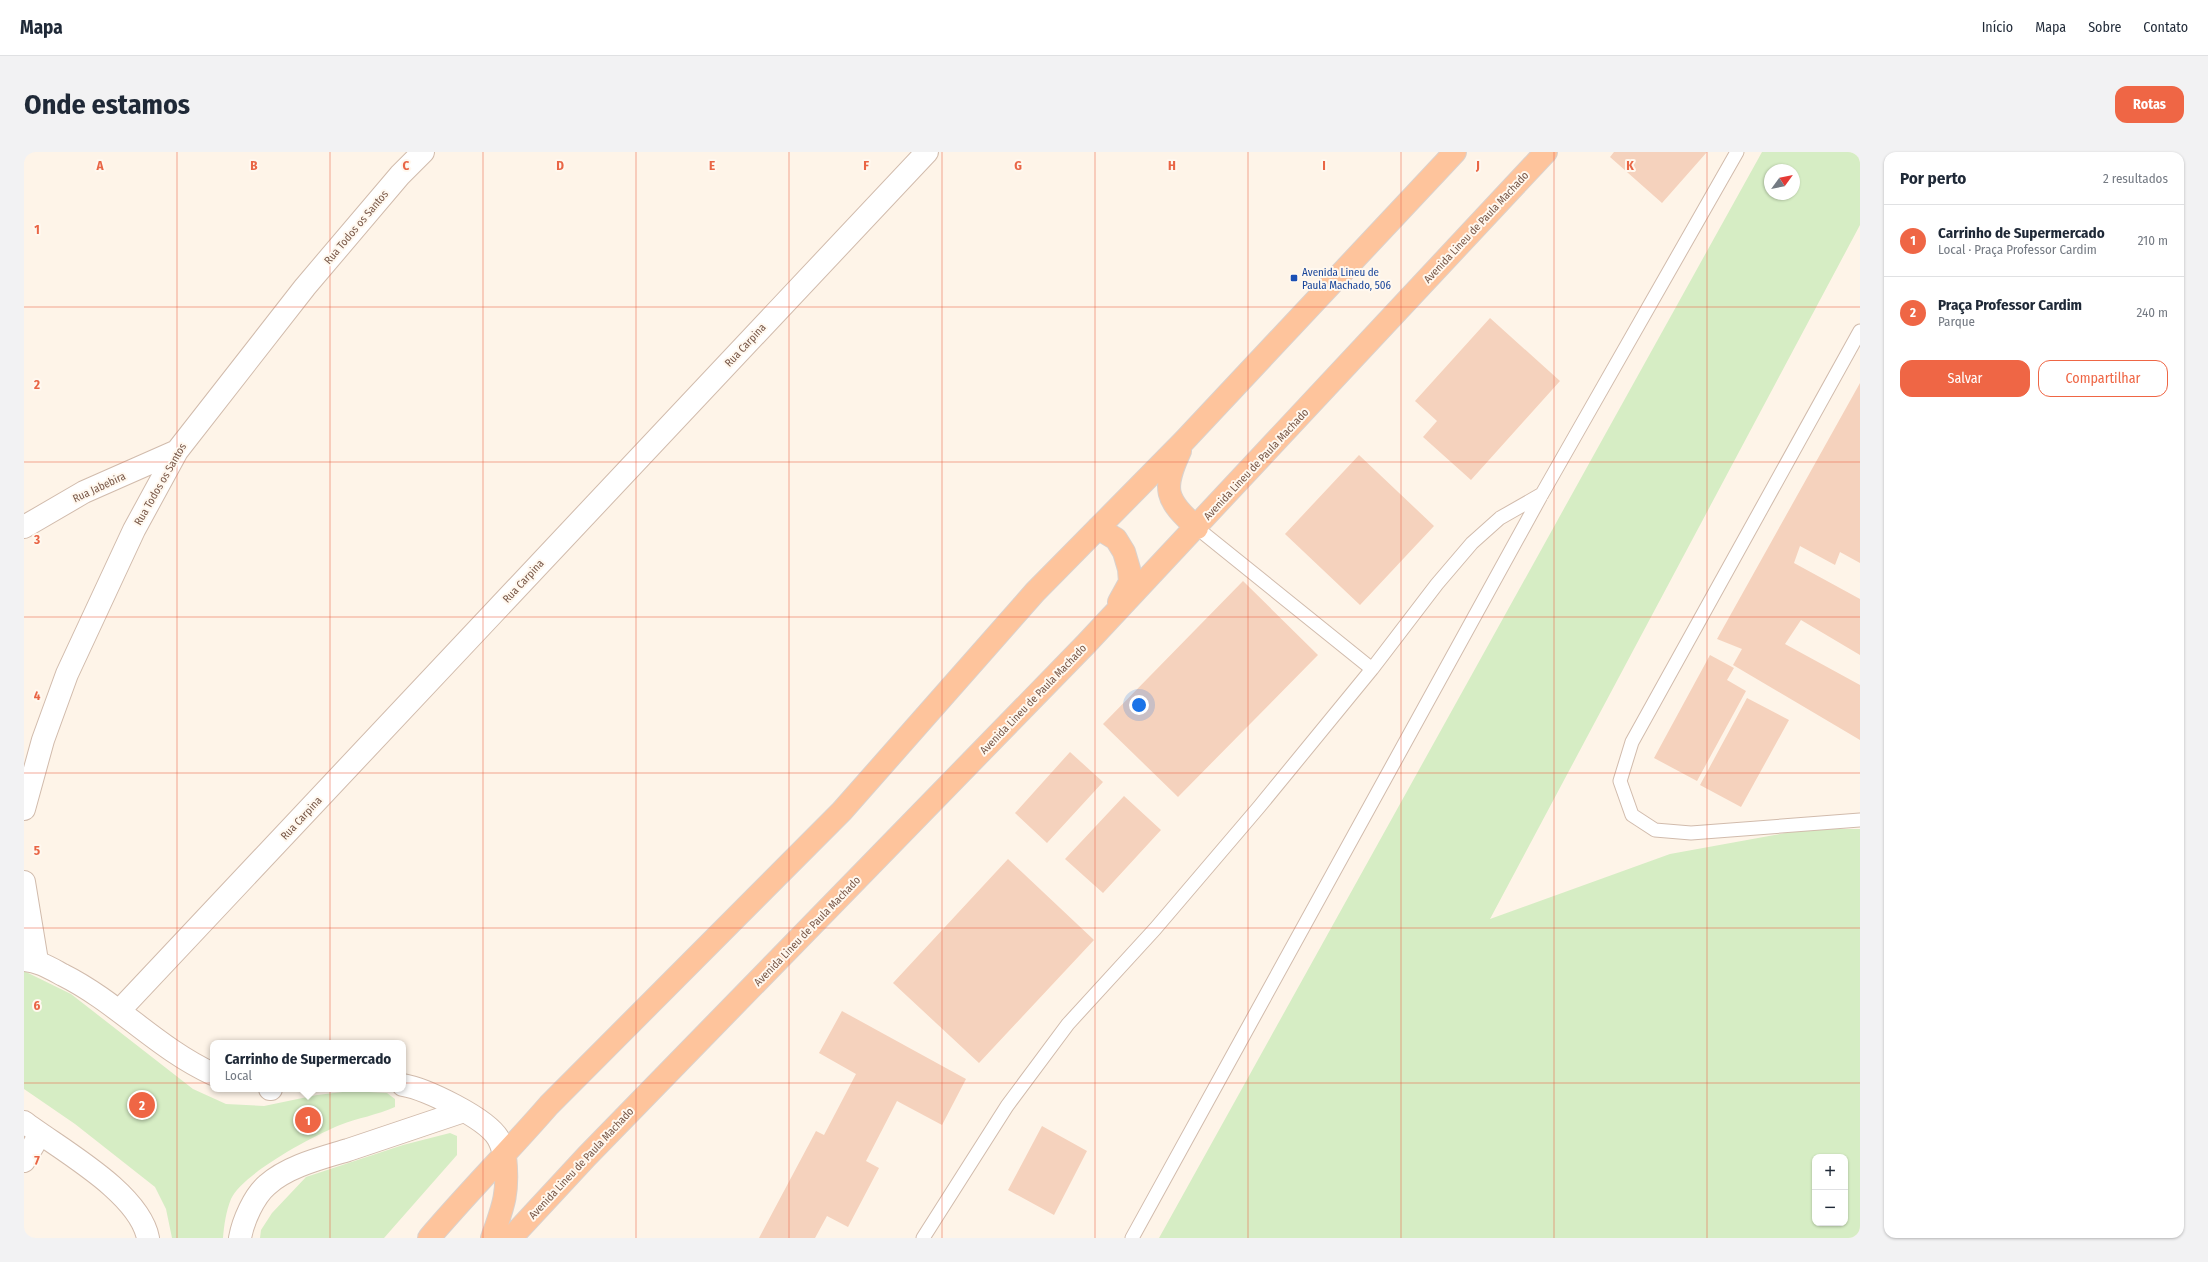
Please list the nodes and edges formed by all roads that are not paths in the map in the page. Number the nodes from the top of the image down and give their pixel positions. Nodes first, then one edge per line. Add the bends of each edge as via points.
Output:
1 (423, 152) edge
2 (927, 152) edge
3 (1455, 152) edge
4 (1546, 152) edge
5 (1737, 152) edge
6 (1860, 331) edge
7 (1184, 441) junction
8 (177, 451) junction
9 (1542, 494) junction
10 (24, 527) edge
11 (1098, 528) junction
12 (1197, 528) junction
13 (1086, 644) junction
14 (1372, 669) junction
15 (24, 808) edge
16 (1860, 820) edge
17 (24, 882) edge
18 (30, 961) edge
19 (119, 1011) junction
20 (210, 1072) edge
21 (406, 1086) edge
22 (464, 1111) junction
23 (32, 1128) edge
24 (505, 1156) junction
25 (24, 1161) edge
26 (148, 1238) edge
27 (240, 1238) edge
28 (429, 1238) edge
29 (492, 1238) edge
30 (511, 1238) edge
31 (923, 1238) edge
32 (1132, 1238) edge

1 - 8 street, Rua Todos os Santos via 400,175 305,287
2 - 19 street, Rua Carpina
3 - 7 highway
4 - 12 highway, Avenida Lineu de Paula Machado
5 - 9 lane
6 - 16 lane via 1632,742 1620,781 1632,815 1655,830 1691,833
7 - 11 highway
7 - 12 highway via 1170,473 1168,489 1176,507
8 - 10 street, Rua Jabebira via 84,492
8 - 15 street, Rua Todos os Santos via 134,530 67,674
9 - 14 lane via 1500,518 1472,543
9 - 32 lane
11 - 13 highway via 1116,539 1124,552 1130,582 1121,599
11 - 24 highway via 1035,592 842,811 549,1105
12 - 13 highway, Avenida Lineu de Paula Machado
12 - 14 lane
13 - 30 highway, Avenida Lineu de Paula Machado via 587,1156
14 - 31 lane via 1259,808 1155,929 1068,1024 1007,1106
17 - 18 street
18 - 19 street via 79,983
19 - 20 street via 170,1050
21 - 22 street via 419,1088
22 - 24 street via 479,1120 498,1138
22 - 27 street via 310,1162 282,1174 262,1192 243,1222
23 - 25 street
23 - 26 street via 119,1191 137,1211
24 - 28 highway via 468,1192
24 - 29 highway via 506,1200

